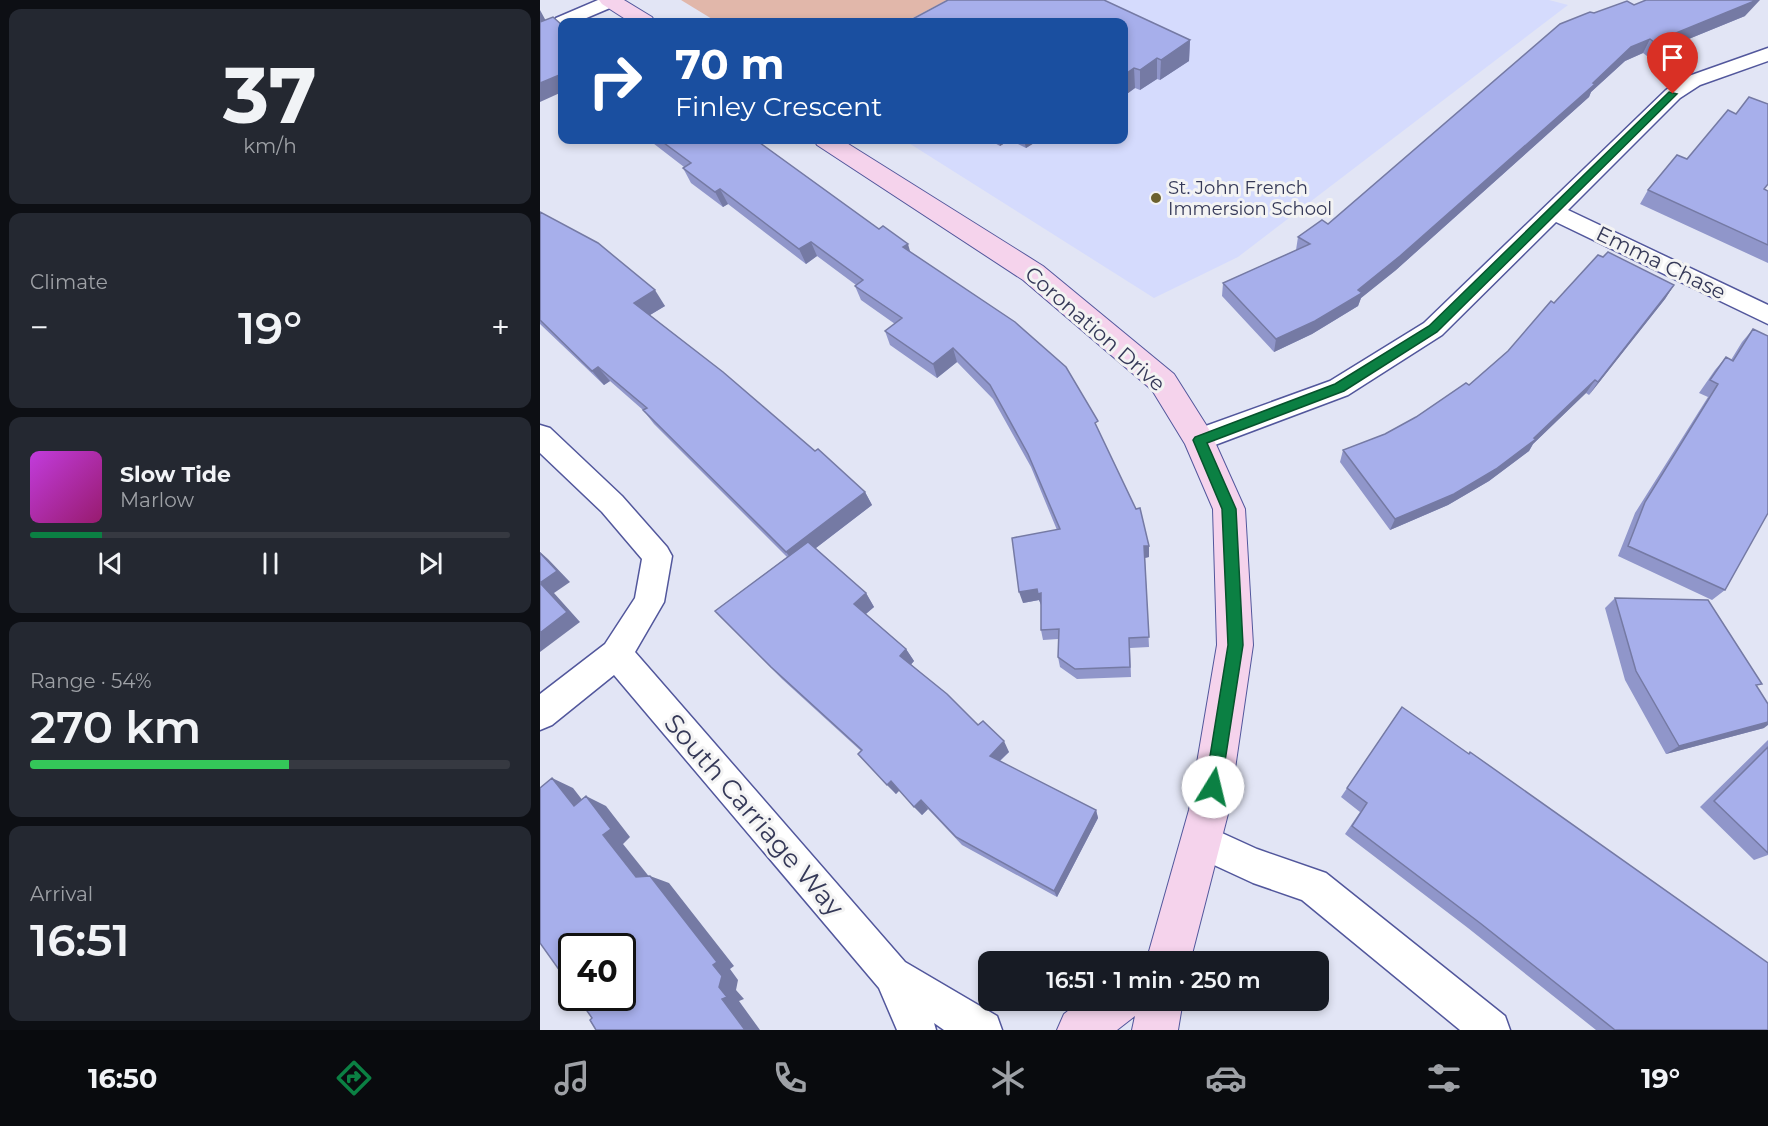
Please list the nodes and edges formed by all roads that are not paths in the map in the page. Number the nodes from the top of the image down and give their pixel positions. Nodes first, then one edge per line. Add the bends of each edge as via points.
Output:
1 (610, 1) edge
2 (573, 18) edge
3 (638, 18) edge
4 (1768, 54) edge
5 (832, 144) edge
6 (1554, 212) junction
7 (1768, 315) edge
8 (540, 436) edge
9 (1199, 440) junction
10 (616, 654) junction
11 (540, 714) edge
12 (1200, 841) junction
13 (1171, 951) edge
14 (892, 975) junction
15 (1105, 1011) edge
16 (1159, 1011) edge
17 (917, 1030) edge
18 (983, 1030) edge
19 (1080, 1030) edge
20 (1155, 1030) edge
21 (1491, 1030) edge

1 - 2 street
1 - 3 street
4 - 6 street via 1693,81 1673,94
5 - 9 street, Coronation Drive via 1033,273 1066,299 1164,382
6 - 7 street, Emma Chase
6 - 9 street via 1433,329 1339,388
8 - 10 street via 612,504 657,556 649,602
9 - 12 street, Coronation Drive via 1229,509 1235,645 1209,810
10 - 11 street
10 - 14 street, South Carriage Way
12 - 13 street, Coronation Drive
12 - 21 street via 1313,886
14 - 17 street, South Carriage Way
14 - 18 street, South Carriage Way
15 - 19 street
16 - 20 street

